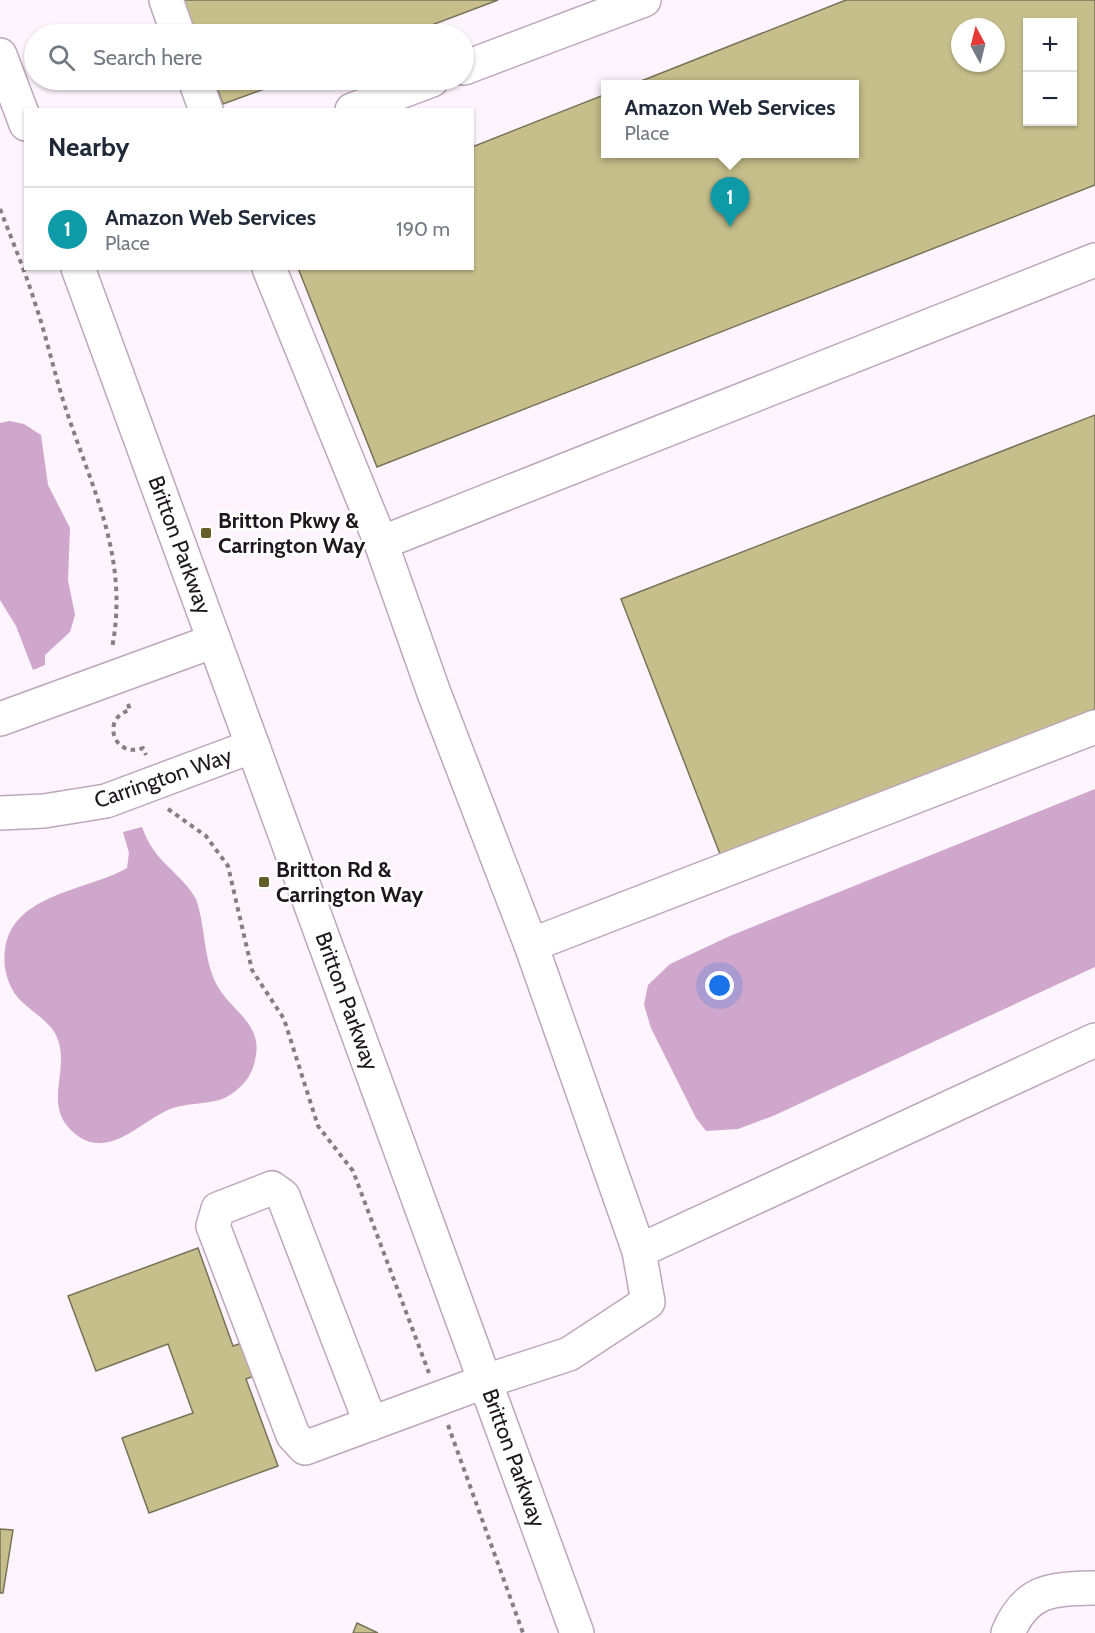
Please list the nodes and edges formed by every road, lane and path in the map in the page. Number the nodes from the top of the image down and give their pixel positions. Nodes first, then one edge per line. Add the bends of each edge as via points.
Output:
1 (166, 0) edge
2 (644, 0) edge
3 (174, 24) edge
4 (0, 55) edge
5 (474, 64) edge
6 (199, 90) edge
7 (405, 90) edge
8 (205, 108) edge
9 (357, 108) edge
10 (24, 119) edge
11 (0, 209) edge
12 (1095, 260) edge
13 (79, 270) edge
14 (270, 270) edge
15 (381, 543) junction
16 (214, 641) junction
17 (118, 676) junction
18 (0, 719) edge
19 (1095, 727) edge
20 (253, 746) junction
21 (158, 782) junction
22 (0, 813) edge
23 (531, 945) junction
24 (1095, 1040) edge
25 (639, 1251) junction
26 (486, 1381) junction
27 (439, 1398) junction
28 (371, 1424) junction
29 (1095, 1588) edge
30 (523, 1633) edge
31 (577, 1633) edge
32 (1008, 1633) edge

1 - 3 main road
2 - 5 main road
4 - 10 main road
6 - 8 main road
7 - 9 main road
11 - 17 path via 35,303 111,544 117,578 111,654
12 - 15 main road
13 - 16 main road, Britton Parkway
14 - 15 main road
15 - 23 main road
16 - 17 main road
16 - 20 main road, Britton Parkway
17 - 18 main road
17 - 21 path via 130,710 115,720 115,738 129,750 143,748
19 - 23 main road
20 - 21 main road, Carrington Way
20 - 26 main road, Britton Parkway
21 - 22 main road, Carrington Way via 106,801
21 - 27 path via 168,808 206,836 228,866 252,970 284,1019 318,1126 353,1171
23 - 25 main road
24 - 25 main road
25 - 26 main road via 648,1302 569,1354
26 - 27 main road
26 - 31 main road, Britton Parkway
27 - 28 main road
27 - 30 path
28 - 28 main road via 305,1448 293,1435 213,1226 218,1209 272,1188 283,1196
29 - 32 main road via 1061,1589 1028,1601 1019,1608

